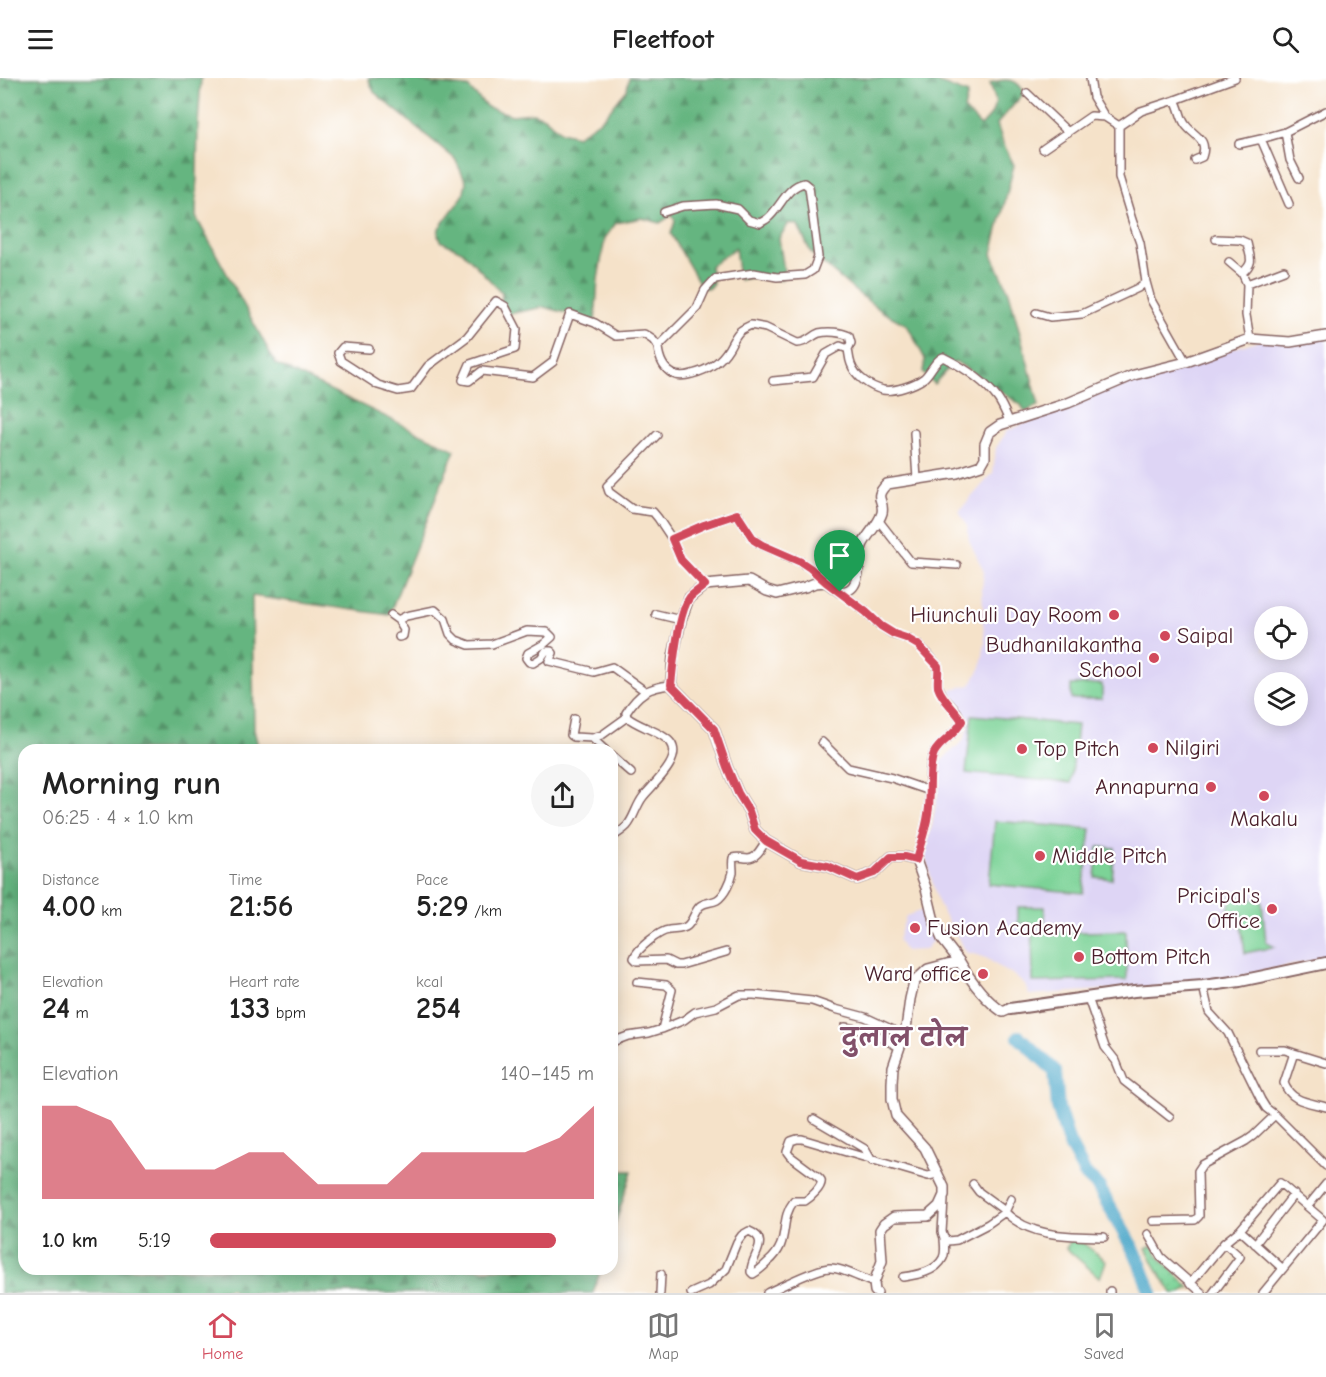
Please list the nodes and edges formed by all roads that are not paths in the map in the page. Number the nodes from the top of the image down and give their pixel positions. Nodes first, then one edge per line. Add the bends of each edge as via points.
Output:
1 (1090, 78) edge
2 (1235, 78) edge
3 (1027, 93) dead end
4 (1175, 100) junction
5 (1326, 111) edge
6 (1105, 117) junction
7 (1119, 126) junction
8 (1068, 132) junction
9 (1285, 132) junction
10 (1261, 139) junction
11 (1239, 144) dead end
12 (1043, 149) dead end
13 (1195, 160) dead end
14 (1299, 178) dead end
15 (1289, 204) dead end
16 (664, 212) dead end
17 (1216, 239) dead end
18 (1229, 262) dead end
19 (1284, 270) dead end
20 (1242, 273) junction
21 (1146, 282) junction
22 (1247, 284) junction
23 (1036, 313) dead end
24 (1326, 336) edge
25 (1250, 339) junction
26 (658, 347) junction
27 (369, 349) dead end
28 (848, 349) junction
29 (1186, 362) junction
30 (773, 381) dead end
31 (1009, 421) junction
32 (914, 433) dead end
33 (657, 435) dead end
34 (917, 479) junction
35 (879, 521) junction
36 (672, 539) junction
37 (957, 565) dead end
38 (826, 582) junction
39 (705, 585) junction
40 (840, 592) junction
41 (656, 614) dead end
42 (391, 615) dead end
43 (398, 620) junction
44 (681, 620) junction
45 (399, 637) dead end
46 (671, 685) junction
47 (645, 691) junction
48 (627, 717) junction
49 (574, 718) dead end
50 (592, 738) junction
51 (822, 742) dead end
52 (598, 744) edge
53 (618, 761) edge
54 (631, 773) dead end
55 (930, 790) junction
56 (618, 832) edge
57 (766, 841) junction
58 (916, 860) junction
59 (726, 952) dead end
60 (960, 962) junction
61 (1326, 963) edge
62 (637, 982) dead end
63 (1203, 986) junction
64 (1088, 998) junction
65 (1010, 1009) joint
66 (845, 1027) dead end
67 (662, 1029) junction
68 (904, 1035) junction
69 (618, 1039) edge
70 (899, 1047) junction
71 (1258, 1050) dead end
72 (1294, 1053) junction
73 (1326, 1063) edge
74 (1326, 1107) edge
75 (1275, 1114) junction
76 (1170, 1117) dead end
77 (814, 1119) dead end
78 (872, 1161) junction
79 (1326, 1166) edge
80 (938, 1174) junction
81 (973, 1184) dead end
82 (1326, 1184) edge
83 (1294, 1194) junction
84 (944, 1195) junction
85 (1011, 1199) dead end
86 (1308, 1206) junction
87 (1005, 1211) junction
88 (1153, 1221) dead end
89 (1240, 1230) junction
90 (1148, 1234) dead end
91 (1104, 1237) dead end
92 (944, 1238) junction
93 (1224, 1243) junction
94 (1255, 1244) junction
95 (1283, 1269) junction
96 (661, 1274) dead end
97 (903, 1277) dead end
98 (1190, 1284) junction
99 (875, 1288) edge
100 (660, 1293) edge
101 (691, 1293) edge
102 (767, 1293) edge
103 (1202, 1293) edge
104 (1213, 1293) edge
105 (1263, 1293) edge

1 - 6 street via 1093,97
2 - 4 street
3 - 8 street
4 - 7 street via 1141,111
4 - 13 street via 1185,125 1201,139 1204,151
5 - 9 street
6 - 7 street
6 - 8 street via 1091,116
7 - 21 street via 1119,177 1140,243
8 - 12 street
9 - 10 street
9 - 14 street via 1290,160
10 - 11 street
10 - 15 street
16 - 26 street via 682,206 716,204 738,209 749,220 760,223 789,192 804,183 809,187 818,257 813,270 805,276 754,273 715,279 697,308
17 - 20 street via 1247,243 1251,264
18 - 20 street
19 - 22 street
20 - 22 street
21 - 23 street via 1082,314 1050,317
21 - 29 street via 1151,300
22 - 25 street
24 - 25 street via 1290,342
25 - 29 street
26 - 27 street via 644,334 616,336 570,314 553,362 533,377 482,371 469,381 463,380 470,364 514,349 517,329 505,306 495,301 467,337 428,366 411,389 398,391 378,385 341,361 338,353 343,348
26 - 28 street via 665,369 683,376 714,366 725,356 738,332 751,325 797,343 820,333 841,333 849,336
28 - 30 street via 840,346 826,354 813,376
28 - 31 street via 858,376 884,390 905,387 924,377 943,357 982,383 998,399
29 - 31 street via 1134,375 1068,403
31 - 34 street via 990,432 981,465
32 - 34 street
33 - 36 street via 607,486 609,492 632,509 653,512
34 - 35 street via 887,484 881,489 883,510
35 - 37 street via 911,562
35 - 40 street via 862,546 855,585
36 - 38 street via 737,514 754,540 801,562
36 - 39 street via 681,560
38 - 39 street via 777,594 749,581
38 - 40 street
39 - 44 street via 689,598
40 - 55 street via 894,634 918,645 938,666 938,686 962,721 935,750
41 - 44 street
42 - 43 street
43 - 45 street via 404,630
43 - 47 street via 435,610 445,619 456,640 469,645 492,644 527,631 547,632 552,637 528,653 529,662 551,651 549,661 594,672 612,667
44 - 46 street
46 - 47 street
46 - 57 street via 714,729 755,830
47 - 48 street via 631,704
48 - 50 street
48 - 56 street via 670,741 674,758 642,798 628,825
49 - 50 street via 570,735
50 - 52 street
51 - 55 street via 848,768
53 - 54 street
55 - 58 street via 929,813
57 - 58 street via 801,861 828,866 857,879 874,873 891,857
57 - 59 street via 755,856 733,858 731,880 718,900 700,906 687,926 661,932 634,958 681,965
58 - 60 street via 934,921
60 - 65 street via 997,1008 1004,1012
60 - 68 street via 928,969 914,982
61 - 63 main road
62 - 67 street via 666,985 672,990
63 - 64 main road
63 - 75 street via 1209,1011 1228,1033 1266,1108
64 - 65 main road
64 - 76 street via 1105,1047 1124,1081
66 - 70 street via 871,1032
67 - 68 street via 739,995 754,995 812,1001 865,1017
67 - 69 street
68 - 70 street
70 - 80 street via 892,1083 896,1116 925,1148
71 - 72 street
72 - 73 street
72 - 74 street via 1284,1083 1287,1091 1296,1098
75 - 79 street
75 - 88 street via 1246,1141 1202,1165 1198,1171 1199,1216 1195,1220
77 - 78 street via 865,1149
78 - 80 street via 928,1176
78 - 101 street via 802,1139 791,1141 787,1152 821,1183 804,1201 791,1204 779,1251 753,1274 750,1268 760,1246 755,1233 749,1231 737,1242 726,1269 709,1286
80 - 84 street
81 - 87 street
82 - 86 street
83 - 86 street
83 - 89 street via 1280,1183
83 - 94 street
84 - 92 street
84 - 99 street via 928,1216 894,1217 884,1224 880,1230 882,1261
85 - 87 street
86 - 95 street via 1323,1220
87 - 91 street via 1012,1220 1054,1235
87 - 92 street via 957,1240
89 - 93 street
89 - 94 street
90 - 98 street via 1161,1257
92 - 97 street via 943,1259 921,1275
93 - 98 street
93 - 104 street via 1240,1257
94 - 95 street
95 - 105 street
96 - 100 street
98 - 103 street
99 - 102 street via 828,1268

